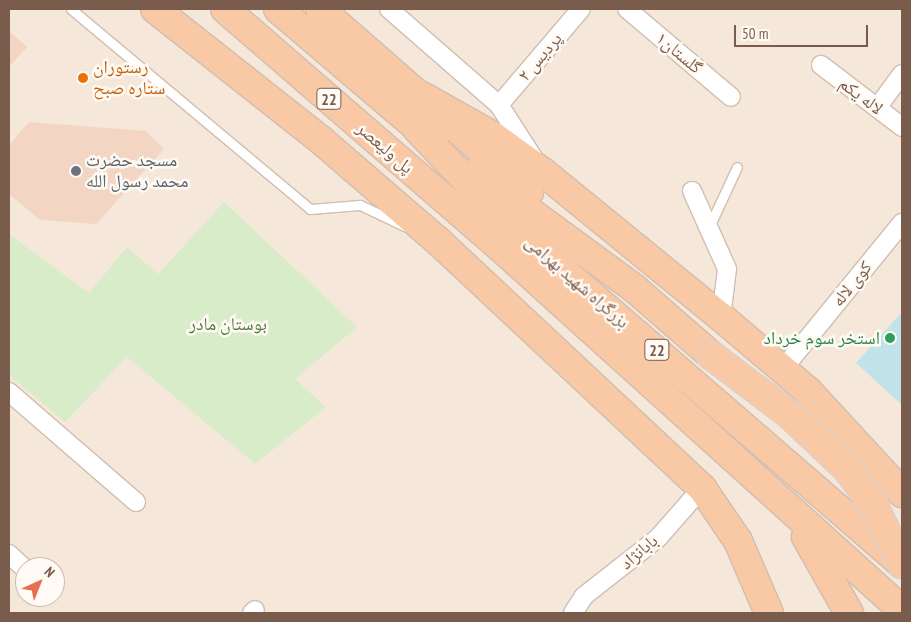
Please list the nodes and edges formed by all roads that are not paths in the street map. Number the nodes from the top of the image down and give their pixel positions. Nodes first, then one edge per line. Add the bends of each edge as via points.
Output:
1 (71, 9) edge
2 (155, 9) edge
3 (177, 9) edge
4 (225, 9) edge
5 (278, 9) edge
6 (320, 9) edge
7 (389, 9) edge
8 (581, 9) edge
9 (627, 9) edge
10 (821, 65) dead end
11 (902, 74) edge
12 (422, 96) junction
13 (731, 97) dead end
14 (499, 105) junction
15 (877, 108) junction
16 (902, 127) edge
17 (418, 130) junction
18 (322, 140) junction
19 (737, 167) dead end
20 (543, 172) junction
21 (433, 189) joint
22 (692, 191) dead end
23 (902, 223) edge
24 (708, 227) junction
25 (438, 241) junction
26 (635, 289) junction
27 (721, 317) junction
28 (782, 370) junction
29 (9, 392) edge
30 (673, 405) junction
31 (846, 430) junction
32 (902, 478) edge
33 (702, 488) junction
34 (902, 493) edge
35 (777, 497) junction
36 (136, 502) dead end
37 (902, 564) edge
38 (902, 610) edge
39 (573, 613) edge
40 (769, 613) edge
41 (849, 613) edge

1 - 25 lane via 310,209 360,206
2 - 18 highway
3 - 18 highway
4 - 21 highway, پل ولیعصر / 22
5 - 17 highway, پل ولیعصر / 22
6 - 12 highway
7 - 14 street
8 - 14 street, پردیس ۲
9 - 13 street, گلستان۱
10 - 15 street, لاله یکم
11 - 15 street
12 - 20 highway via 493,136
12 - 26 highway
14 - 20 street
15 - 16 street, لاله یکم
17 - 26 highway
17 - 37 highway, بزرگراه شهید بهرامی / 22 via 498,215
18 - 25 highway
19 - 24 lane
20 - 27 highway
21 - 30 highway, بزرگراه شهید بهرامی / 22
22 - 24 street
23 - 28 street, کوی لاله
24 - 27 street via 727,269
25 - 30 highway
25 - 33 highway
26 - 37 highway, bridge via 711,355 790,415 847,469 872,502
27 - 28 highway
28 - 31 highway
29 - 36 street
30 - 35 highway, بزرگراه شهید بهرامی / 22
31 - 32 street
31 - 34 highway
33 - 39 street, بابانژاد via 658,538 584,596
33 - 40 highway via 738,541
35 - 38 highway, بزرگراه شهید بهرامی / 22
35 - 41 highway via 818,554

